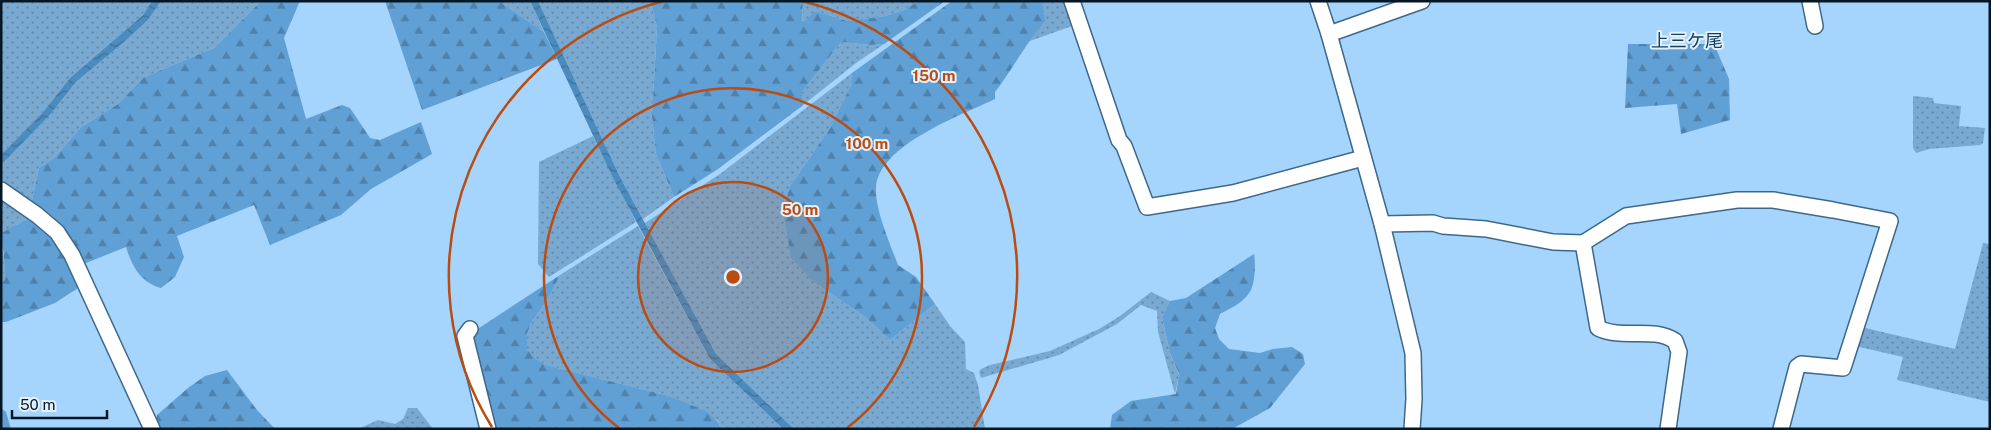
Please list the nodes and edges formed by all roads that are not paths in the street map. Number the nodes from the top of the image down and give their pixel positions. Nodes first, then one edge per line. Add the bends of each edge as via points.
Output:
1 (1072, 1) edge
2 (1318, 1) edge
3 (1422, 1) edge
4 (1810, 1) edge
5 (1815, 26) dead end
6 (1329, 34) junction
7 (1363, 158) junction
8 (1, 190) edge
9 (1382, 224) junction
10 (1583, 242) junction
11 (470, 329) dead end
12 (152, 429) edge
13 (488, 429) edge
14 (1412, 429) edge
15 (1668, 429) edge
16 (1781, 429) edge

1 - 7 street via 1119,140 1147,207 1233,193
2 - 6 street
3 - 6 street
4 - 5 street
6 - 7 street
7 - 9 street
8 - 12 street via 57,232 72,255
9 - 10 street via 1433,223 1553,242
9 - 14 street via 1413,352
10 - 15 street via 1598,328 1608,333 1664,335 1675,340 1679,352
10 - 16 street via 1626,216 1736,200 1773,200 1890,221 1843,368 1801,364 1796,367
11 - 13 street via 466,336

